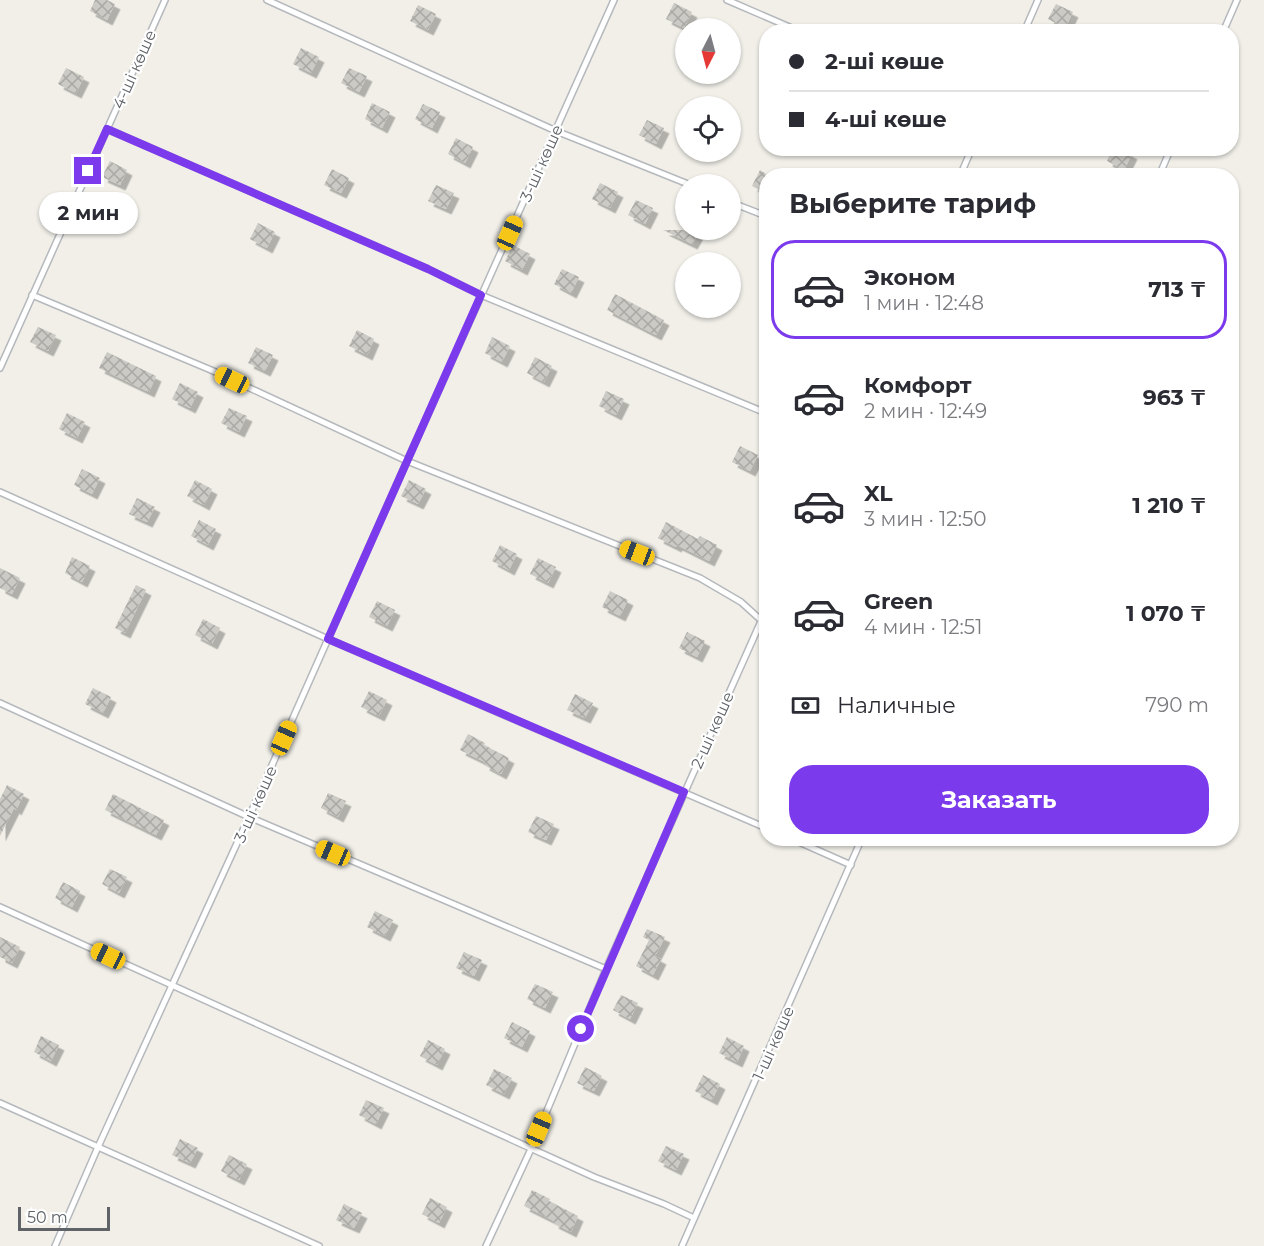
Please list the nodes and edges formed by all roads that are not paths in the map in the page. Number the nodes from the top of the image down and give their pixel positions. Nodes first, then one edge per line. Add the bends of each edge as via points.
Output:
1 (165, 0) edge
2 (267, 0) edge
3 (614, 0) edge
4 (727, 0) edge
5 (1038, 0) edge
6 (1237, 0) edge
7 (782, 24) edge
8 (1028, 24) edge
9 (1226, 24) edge
10 (107, 129) junction
11 (556, 131) junction
12 (675, 179) edge
13 (741, 206) edge
14 (759, 213) edge
15 (481, 295) junction
16 (32, 296) junction
17 (0, 368) edge
18 (759, 410) edge
19 (406, 461) junction
20 (0, 492) edge
21 (759, 618) edge
22 (759, 628) edge
23 (328, 639) junction
24 (0, 703) edge
25 (684, 792) junction
26 (249, 817) junction
27 (759, 825) edge
28 (808, 846) edge
29 (859, 846) edge
30 (851, 865) junction
31 (0, 907) edge
32 (606, 969) junction
33 (172, 985) junction
34 (0, 1103) edge
35 (98, 1147) junction
36 (531, 1149) junction
37 (694, 1218) junction
38 (55, 1246) edge
39 (318, 1246) edge
40 (486, 1246) edge
41 (682, 1246) edge

1 - 10 lane, 4-ші көше
2 - 11 lane
3 - 11 lane, 3-ші көше
4 - 7 lane
5 - 8 lane
6 - 9 lane
10 - 15 lane
10 - 16 lane, 4-ші көше
11 - 12 lane
11 - 15 lane, 3-ші көше
13 - 14 lane
15 - 18 lane
15 - 19 lane, 3-ші көше
16 - 17 lane, 4-ші көше
16 - 19 lane via 211,370
19 - 21 lane via 700,578 741,602
19 - 23 lane, 3-ші көше
20 - 23 lane
22 - 25 lane, 2-ші көше
23 - 25 lane
23 - 26 lane, 3-ші көше
24 - 26 lane
25 - 27 lane
25 - 32 lane, 2-ші көше
26 - 32 lane
26 - 33 lane, 3-ші көше
28 - 30 lane
29 - 30 lane, 1-ші көше
30 - 37 lane, 1-ші көше
31 - 33 lane
32 - 36 lane, 2-ші көше
33 - 35 lane, 3-ші көше
33 - 36 lane
34 - 35 lane
35 - 38 lane, 3-ші көше
35 - 39 lane
36 - 37 lane
36 - 40 lane, 2-ші көше
37 - 41 lane, 1-ші көше

